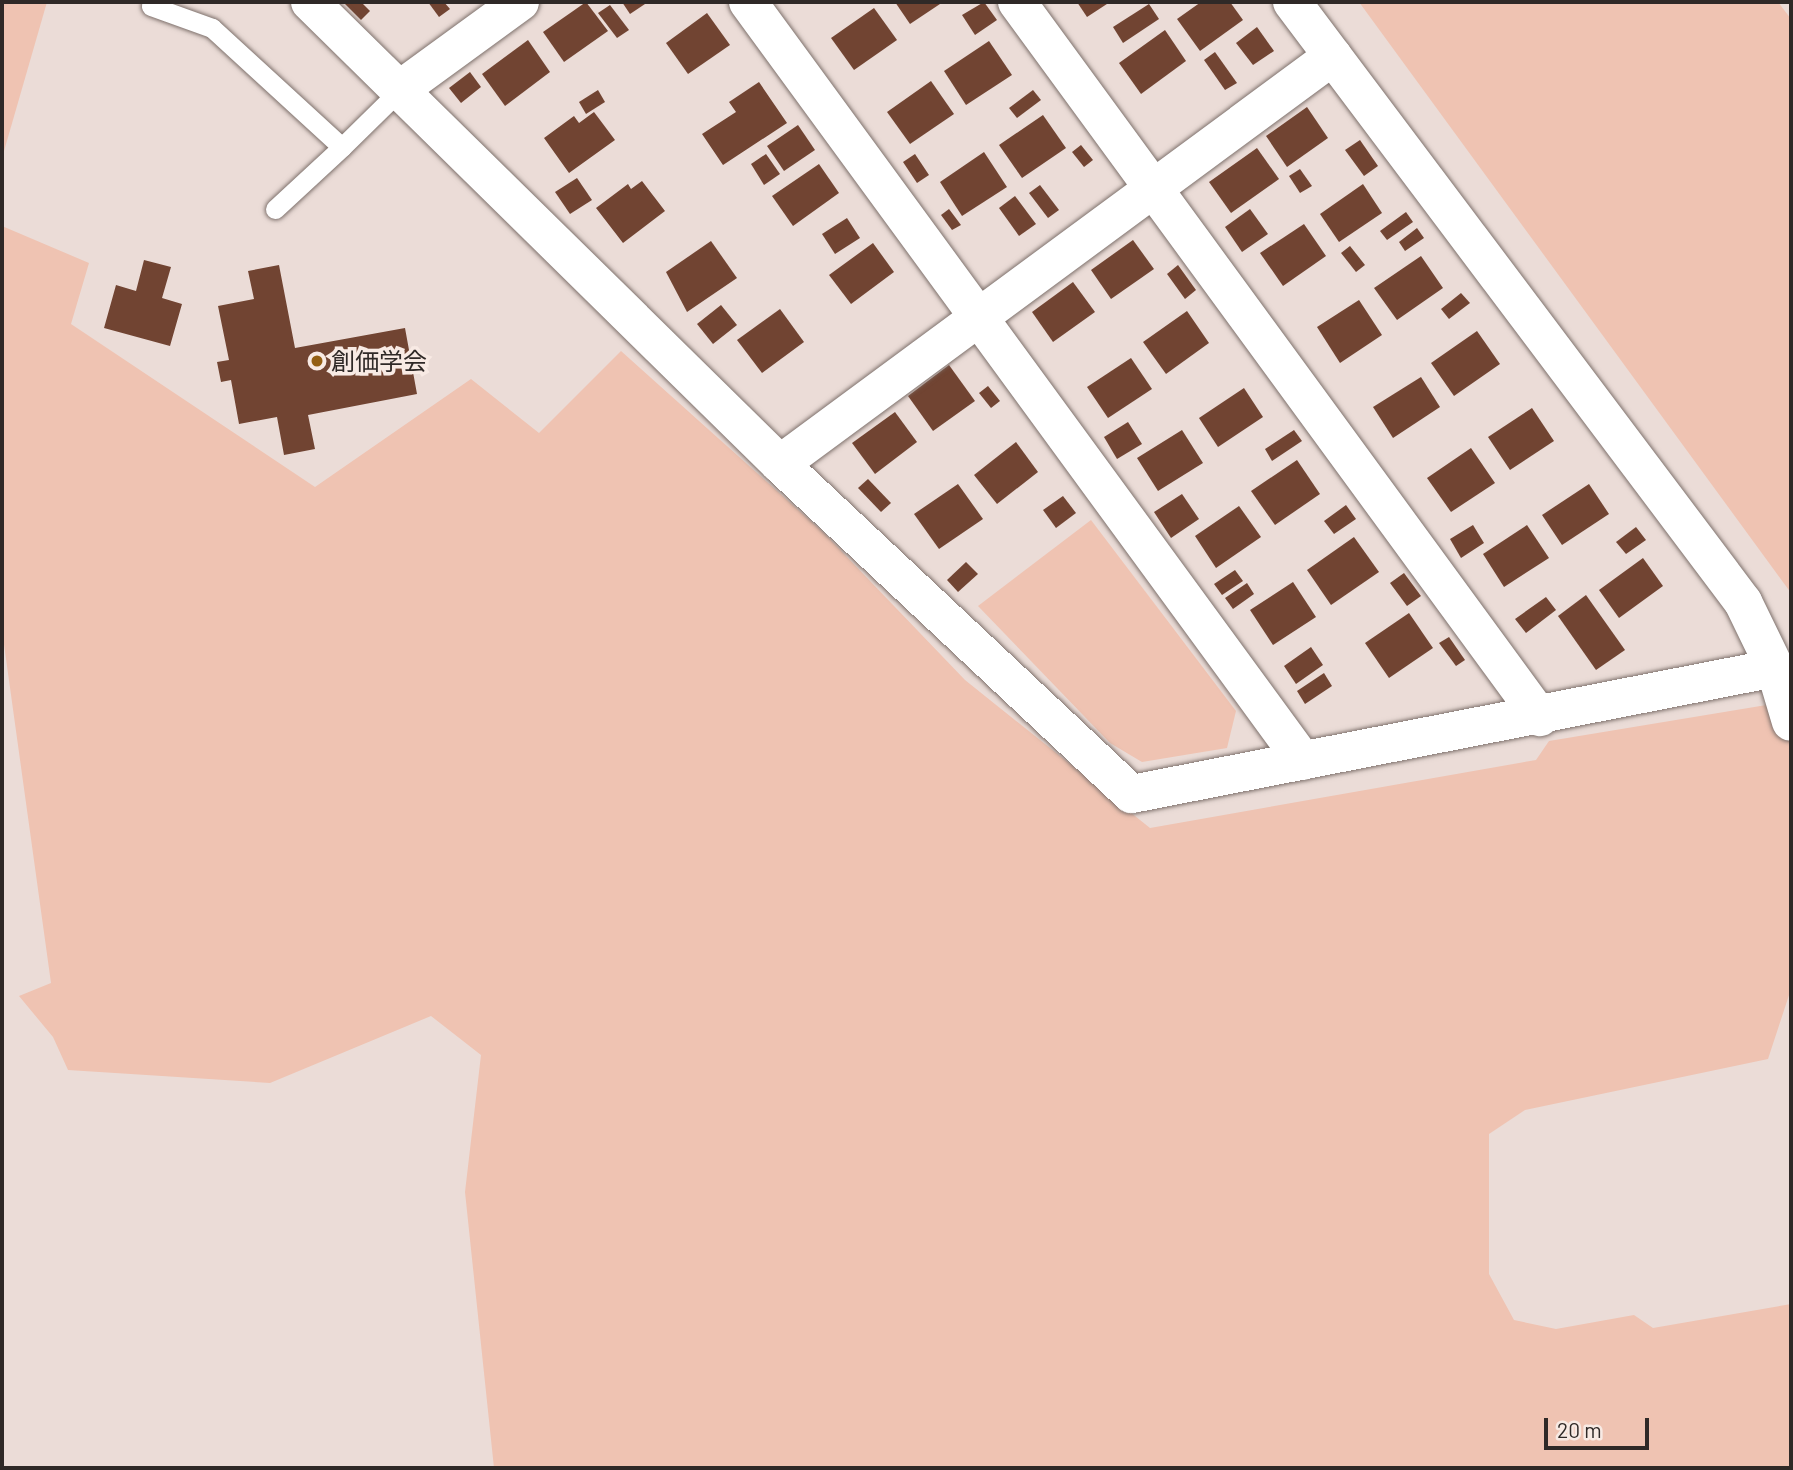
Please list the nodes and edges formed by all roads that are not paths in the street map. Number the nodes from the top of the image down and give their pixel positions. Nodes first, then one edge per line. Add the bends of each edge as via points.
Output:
1 (153, 2) edge
2 (310, 2) edge
3 (520, 2) edge
4 (748, 2) edge
5 (1017, 2) edge
6 (1292, 2) edge
7 (1332, 56) junction
8 (402, 89) junction
9 (342, 147) junction
10 (1154, 185) junction
11 (275, 209) dead end
12 (979, 320) junction
13 (780, 464) junction
14 (1776, 668) junction
15 (1540, 717) junction
16 (1791, 722) edge
17 (1303, 761) junction

1 - 9 lane via 151,6 212,28
2 - 8 street
3 - 8 street
4 - 12 street
5 - 10 street
6 - 7 street
7 - 10 street
7 - 14 street via 1743,602
8 - 9 lane
8 - 13 street
9 - 11 lane
10 - 12 street
10 - 15 street
12 - 13 street
12 - 17 street
13 - 17 street via 1132,794
14 - 15 street
14 - 16 street
15 - 17 street

